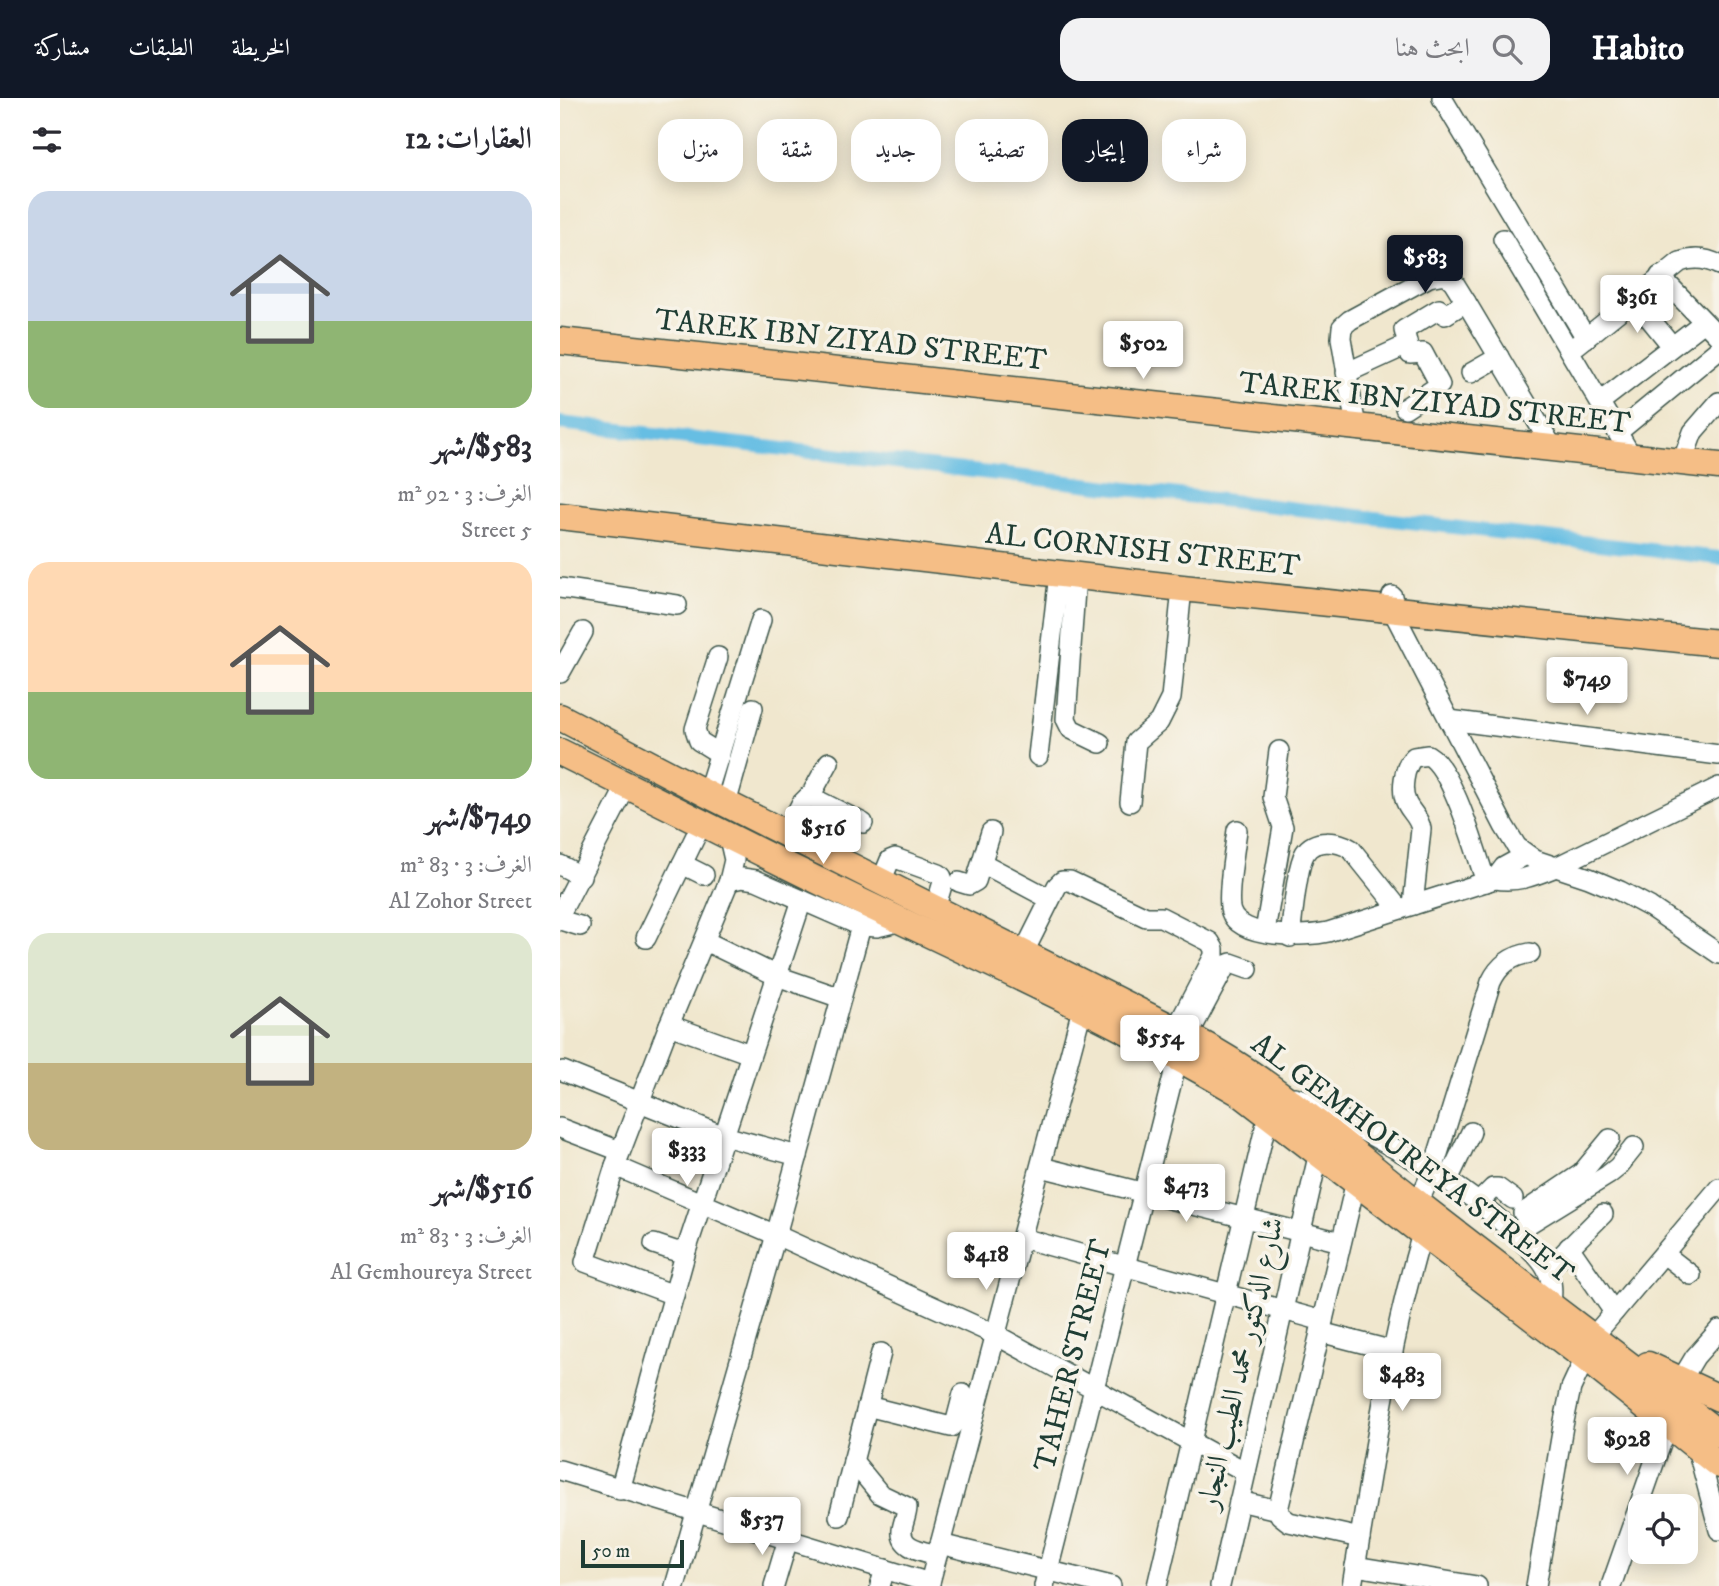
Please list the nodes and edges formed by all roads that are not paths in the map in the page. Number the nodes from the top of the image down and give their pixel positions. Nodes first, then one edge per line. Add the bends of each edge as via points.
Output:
1 (1442, 98) edge
2 (1503, 239) dead end
3 (1719, 265) edge
4 (1660, 276) junction
5 (1633, 298) junction
6 (1466, 302) junction
7 (1704, 322) junction
8 (1406, 337) junction
9 (1719, 337) edge
10 (1586, 338) junction
11 (560, 341) edge
12 (1672, 346) junction
13 (1719, 349) edge
14 (1570, 351) junction
15 (1499, 357) junction
16 (1346, 373) junction
17 (1471, 373) dead end
18 (1600, 402) junction
19 (1719, 402) edge
20 (1405, 408) dead end
21 (1356, 427) junction
22 (1618, 432) junction
23 (1553, 448) junction
24 (1632, 457) junction
25 (1682, 463) junction
26 (1719, 467) edge
27 (560, 502) edge
28 (560, 516) edge
29 (1067, 575) junction
30 (560, 588) edge
31 (1182, 588) junction
32 (1393, 602) junction
33 (677, 605) dead end
34 (761, 620) dead end
35 (1719, 629) edge
36 (583, 632) dead end
37 (1719, 643) edge
38 (718, 657) dead end
39 (560, 673) edge
40 (753, 708) dead end
41 (560, 717) edge
42 (1449, 720) junction
43 (1100, 743) dead end
44 (1279, 751) dead end
45 (560, 752) edge
46 (720, 754) junction
47 (1719, 755) edge
48 (1038, 756) dead end
49 (828, 762) dead end
50 (627, 785) junction
51 (1719, 787) edge
52 (809, 796) junction
53 (717, 799) junction
54 (1130, 802) dead end
55 (863, 822) dead end
56 (702, 823) junction
57 (1237, 830) dead end
58 (991, 832) dead end
59 (729, 838) junction
60 (795, 838) junction
61 (1526, 855) junction
62 (833, 857) junction
63 (982, 863) junction
64 (682, 864) junction
65 (560, 865) edge
66 (1556, 867) junction
67 (793, 869) junction
68 (704, 875) dead end
69 (580, 876) junction
70 (1490, 880) junction
71 (729, 881) junction
72 (959, 881) dead end
73 (811, 891) junction
74 (1050, 899) junction
75 (1406, 907) junction
76 (560, 917) edge
77 (902, 921) junction
78 (580, 926) dead end
79 (861, 926) junction
80 (1265, 931) junction
81 (1290, 937) junction
82 (646, 938) dead end
83 (705, 942) junction
84 (1024, 952) junction
85 (1530, 953) dead end
86 (1719, 954) edge
87 (1248, 969) dead end
88 (777, 976) junction
89 (841, 998) junction
90 (1083, 1009) junction
91 (669, 1025) junction
92 (1180, 1041) junction
93 (750, 1054) junction
94 (563, 1071) dead end
95 (638, 1103) junction
96 (1276, 1106) junction
97 (560, 1128) edge
98 (1471, 1132) dead end
99 (724, 1136) junction
100 (1610, 1139) dead end
101 (1360, 1143) junction
102 (1634, 1147) dead end
103 (1319, 1152) junction
104 (798, 1156) junction
105 (617, 1159) junction
106 (1041, 1167) junction
107 (1440, 1175) junction
108 (1356, 1181) junction
109 (1719, 1188) edge
110 (1144, 1193) junction
111 (1513, 1199) dead end
112 (1479, 1202) junction
113 (703, 1203) junction
114 (1418, 1203) junction
115 (1603, 1213) dead end
116 (1244, 1218) junction
117 (1510, 1229) junction
118 (1301, 1232) junction
119 (1422, 1234) junction
120 (776, 1235) junction
121 (1022, 1238) junction
122 (1341, 1242) junction
123 (654, 1244) dead end
124 (1569, 1247) junction
125 (686, 1251) junction
126 (1664, 1254) junction
127 (1125, 1266) junction
128 (1547, 1270) junction
129 (1691, 1275) dead end
130 (1225, 1294) junction
131 (674, 1295) junction
132 (1283, 1310) junction
133 (1614, 1312) junction
134 (1545, 1314) junction
135 (1321, 1327) junction
136 (1719, 1330) edge
137 (996, 1335) junction
138 (1593, 1346) junction
139 (1393, 1351) junction
140 (881, 1353) dead end
141 (1094, 1389) junction
142 (1719, 1398) edge
143 (1675, 1402) junction
144 (966, 1404) junction
145 (867, 1406) junction
146 (1708, 1441) edge
147 (1191, 1442) junction
148 (853, 1461) junction
149 (1719, 1465) edge
150 (560, 1470) edge
151 (1246, 1472) junction
152 (620, 1490) junction
153 (1239, 1501) junction
154 (1278, 1510) junction
155 (697, 1511) junction
156 (839, 1516) dead end
157 (1719, 1530) edge
158 (1360, 1538) junction
159 (788, 1539) junction
160 (939, 1550) junction
161 (1355, 1566) junction
162 (883, 1577) edge
163 (1046, 1578) edge
164 (929, 1584) edge
165 (1465, 1585) edge
166 (675, 1586) edge
167 (774, 1586) edge
168 (1111, 1586) edge
169 (1157, 1586) edge
170 (1220, 1586) edge
171 (1352, 1586) edge
172 (1536, 1586) edge
173 (1611, 1586) edge

1 - 10 street
2 - 14 street
3 - 4 street via 1690,258
4 - 5 street
4 - 7 street
5 - 10 street
5 - 12 street
6 - 8 street via 1445,315 1439,309
6 - 15 street
6 - 16 street via 1445,274 1429,277 1345,324 1340,332
7 - 9 street
7 - 12 street
8 - 16 street
8 - 20 street via 1412,355 1423,353 1440,385
10 - 14 street
11 - 21 main road, TAREK IBN ZIYAD STREET
12 - 18 street
13 - 22 street
14 - 18 street
15 - 17 street
15 - 23 street
16 - 21 street
18 - 22 street
19 - 25 street via 1693,432
21 - 23 main road, TAREK IBN ZIYAD STREET
22 - 24 street
23 - 24 main road, TAREK IBN ZIYAD STREET
24 - 25 main road, TAREK IBN ZIYAD STREET
25 - 26 main road, TAREK IBN ZIYAD STREET
27 - 32 main road, AL CORNISH STREET
28 - 29 main road, AL CORNISH STREET
29 - 31 main road, AL CORNISH STREET
29 - 43 street via 1066,719 1071,729
29 - 48 street
30 - 33 street
31 - 32 main road, AL CORNISH STREET
31 - 54 street via 1171,698 1159,722 1136,742
32 - 35 main road, AL CORNISH STREET
32 - 37 main road, AL CORNISH STREET
32 - 42 street
34 - 46 street
36 - 39 street
38 - 46 street via 695,729 699,741
40 - 53 street
41 - 53 main road, AL GEMHOUREYA STREET
42 - 47 street
42 - 61 street via 1510,837
44 - 80 street via 1273,797 1283,827
45 - 50 main road, AL GEMHOUREYA STREET
46 - 53 street
49 - 52 street
50 - 56 main road, AL GEMHOUREYA STREET
50 - 69 street
51 - 66 street
52 - 55 street
52 - 60 street via 803,800
53 - 60 main road, AL GEMHOUREYA STREET
56 - 59 main road, AL GEMHOUREYA STREET
56 - 64 street
57 - 80 street via 1230,908 1241,924
58 - 63 street
59 - 67 main road, AL GEMHOUREYA STREET
59 - 71 street via 734,860
60 - 62 main road, AL GEMHOUREYA STREET
60 - 67 main road via 801,856
61 - 66 street
61 - 70 street
62 - 73 main road
62 - 84 main road, AL GEMHOUREYA STREET
63 - 72 street via 974,883
63 - 74 street
64 - 68 street
64 - 82 street
65 - 69 street
66 - 70 street via 1519,880
66 - 86 street via 1650,906
67 - 73 main road, AL GEMHOUREYA STREET
69 - 76 street
70 - 75 street
70 - 75 street via 1438,764 1428,755 1414,757 1406,768 1404,794 1421,828
71 - 73 street via 742,878
71 - 83 street
73 - 77 main road, AL GEMHOUREYA STREET
73 - 79 street
73 - 88 street
74 - 84 street
74 - 92 street via 1059,883 1070,881 1146,917 1161,917 1212,945 1214,956
75 - 81 street via 1328,932
75 - 81 street via 1350,849 1341,844 1315,844 1302,859
76 - 78 street
77 - 79 street
77 - 90 main road, AL GEMHOUREYA STREET
79 - 89 street
80 - 81 street
83 - 88 street
83 - 91 street
84 - 92 main road, AL GEMHOUREYA STREET
85 - 107 street via 1502,965 1491,982
87 - 92 street via 1226,965
88 - 89 street
88 - 93 street
89 - 104 street
90 - 92 main road, AL GEMHOUREYA STREET
90 - 106 street
91 - 93 street
91 - 95 street
92 - 96 main road, AL GEMHOUREYA STREET via 1240,1093
92 - 110 street, TAHER STREET
93 - 99 street
94 - 95 street
95 - 99 street
95 - 105 street
96 - 101 main road, AL GEMHOUREYA STREET
96 - 103 main road, AL GEMHOUREYA STREET
96 - 116 street
97 - 105 street
98 - 107 street
99 - 104 street
99 - 113 street
100 - 117 street via 1581,1174
101 - 107 street
101 - 114 main road, AL GEMHOUREYA STREET
102 - 117 street via 1608,1175
103 - 108 main road, AL GEMHOUREYA STREET
103 - 118 street, شارع الدكتور محمد الطيب النجار
104 - 120 street
105 - 113 street
105 - 131 street via 584,1262
106 - 110 street
106 - 121 street
107 - 112 street
107 - 114 street
108 - 119 main road, AL GEMHOUREYA STREET
108 - 122 street
109 - 126 street
110 - 116 street
110 - 127 street, TAHER STREET
111 - 112 street via 1493,1188
112 - 117 street
113 - 120 street
113 - 125 street
114 - 134 main road, AL GEMHOUREYA STREET
115 - 124 street
116 - 118 street
116 - 130 street
117 - 128 street
118 - 122 street
118 - 132 street, شارع الدكتور محمد الطيب النجار
119 - 134 main road, AL GEMHOUREYA STREET
119 - 139 street
120 - 137 street
120 - 155 street
121 - 127 street
121 - 137 street
122 - 135 street
123 - 125 street
124 - 128 street
124 - 133 street
125 - 131 street
126 - 129 street
126 - 133 street
127 - 130 street
127 - 141 street, TAHER STREET
128 - 134 street via 1551,1280
130 - 132 street
130 - 147 street
131 - 152 street
132 - 135 street
132 - 151 street, شارع الدكتور محمد الطيب النجار
133 - 138 street
134 - 138 main road, AL GEMHOUREYA STREET
135 - 139 street
135 - 154 street
136 - 143 street via 1690,1364
137 - 141 street
137 - 144 street
138 - 143 main road, AL GEMHOUREYA STREET
138 - 143 main road
138 - 172 street via 1571,1388
139 - 158 street
140 - 145 street
141 - 147 street
141 - 163 street, TAHER STREET
142 - 143 main road
143 - 146 main road, AL GEMHOUREYA STREET
143 - 173 street
144 - 145 street via 948,1427
144 - 160 street
145 - 148 street
146 - 149 main road, AL GEMHOUREYA STREET
146 - 157 street
147 - 151 street
147 - 169 street
148 - 156 street
148 - 160 street via 880,1494 907,1507 902,1531 905,1542 912,1548
150 - 152 street
151 - 153 street, شارع الدكتور محمد الطيب النجار
152 - 155 street
153 - 154 street
153 - 170 street, شارع الدكتور محمد الطيب النجار
154 - 158 street via 1283,1520
155 - 159 street
155 - 166 street
158 - 161 street
159 - 162 street
159 - 167 street
160 - 163 street
160 - 164 street
161 - 165 street
161 - 171 street
162 - 164 street
163 - 168 street

